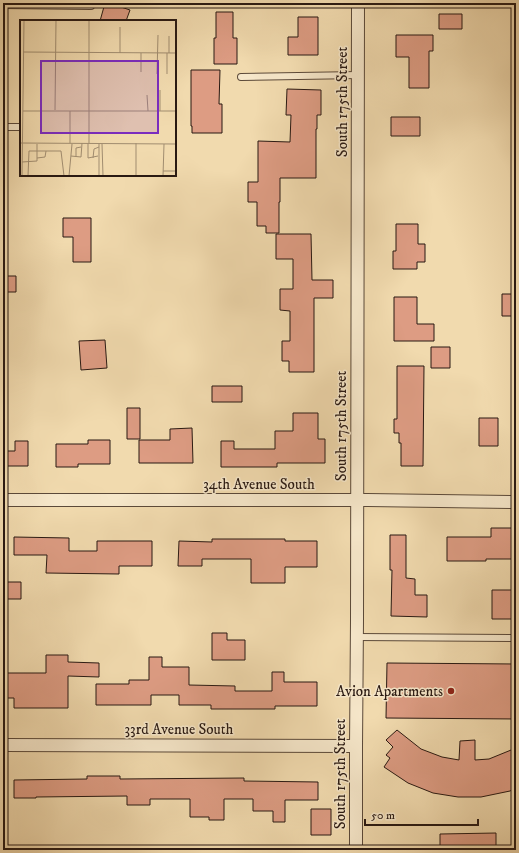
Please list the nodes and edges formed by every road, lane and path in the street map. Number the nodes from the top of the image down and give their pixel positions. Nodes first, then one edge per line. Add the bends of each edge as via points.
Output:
1 (358, 3) edge
2 (3, 5) edge
3 (91, 6) dead end
4 (358, 76) junction
5 (241, 77) dead end
6 (3, 127) edge
7 (20, 127) edge
8 (3, 500) edge
9 (357, 500) junction
10 (516, 502) edge
11 (357, 637) junction
12 (516, 638) edge
13 (3, 745) edge
14 (356, 746) junction
15 (356, 850) edge

1 - 4 street, South 175th Street
2 - 3 lane
4 - 5 lane
4 - 9 street, South 175th Street
6 - 7 lane
8 - 9 street, 34th Avenue South
9 - 10 street, 34th Avenue South
9 - 11 street, South 175th Street
11 - 12 lane
11 - 14 street, South 175th Street
13 - 14 street, 33rd Avenue South
14 - 15 street, South 175th Street

